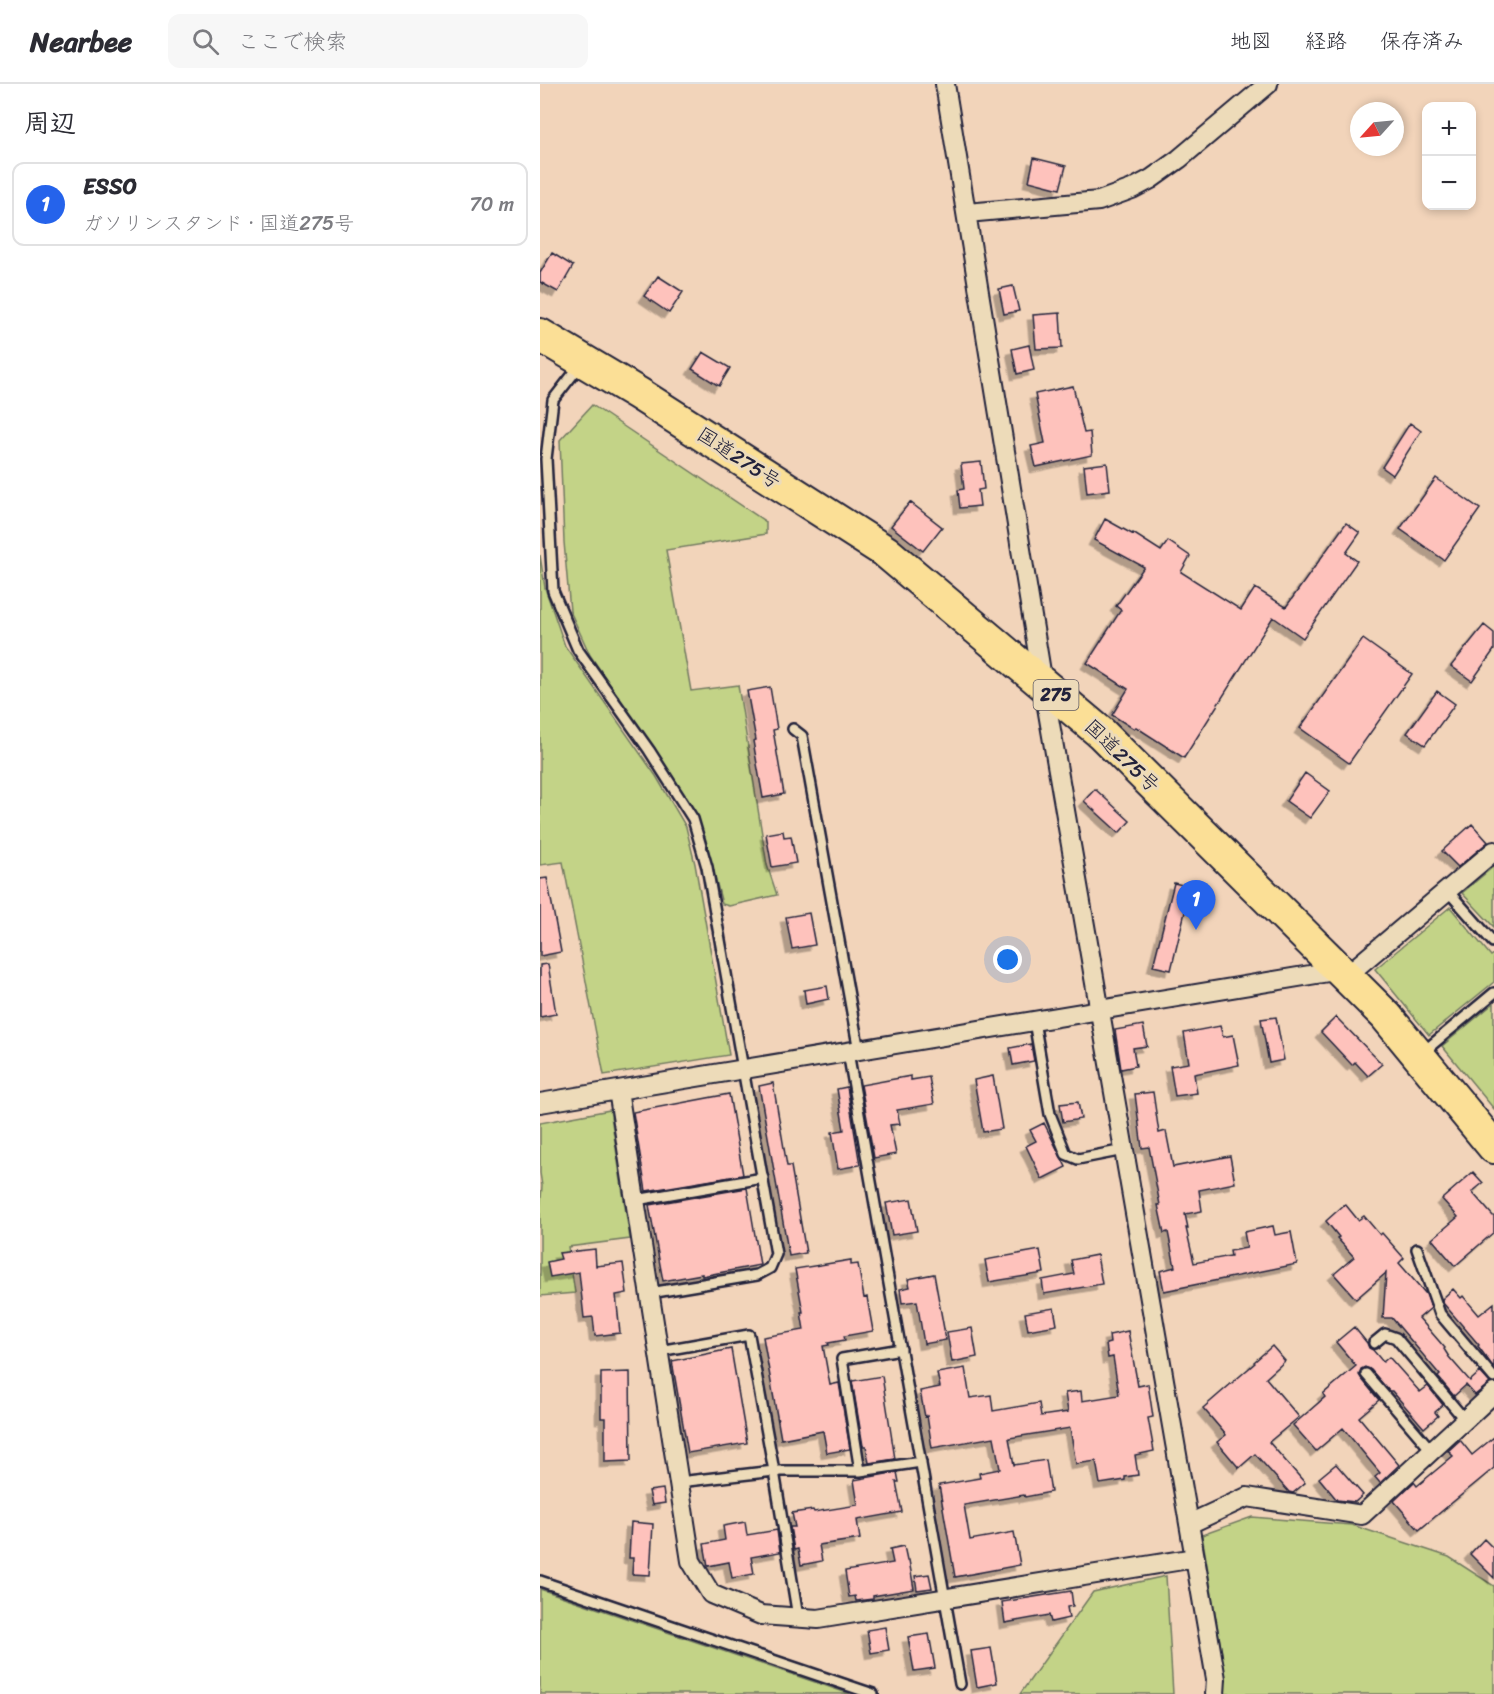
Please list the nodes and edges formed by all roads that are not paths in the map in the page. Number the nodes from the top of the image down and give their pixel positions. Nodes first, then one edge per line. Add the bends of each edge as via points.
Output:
1 (945, 84) edge
2 (1268, 84) edge
3 (967, 213) junction
4 (540, 335) edge
5 (584, 361) junction
6 (1042, 684) junction
7 (793, 729) dead end
8 (1494, 851) edge
9 (1447, 890) junction
10 (1494, 941) edge
11 (1343, 973) junction
12 (1494, 993) edge
13 (1099, 1011) junction
14 (1034, 1022) junction
15 (853, 1052) junction
16 (1419, 1056) junction
17 (744, 1070) junction
18 (618, 1090) junction
19 (540, 1103) edge
20 (1494, 1147) edge
21 (1124, 1150) junction
22 (763, 1178) junction
23 (636, 1200) junction
24 (1417, 1249) dead end
25 (650, 1293) junction
26 (1374, 1343) dead end
27 (901, 1348) junction
28 (659, 1351) junction
29 (1366, 1374) dead end
30 (1494, 1378) edge
31 (1494, 1393) edge
32 (1466, 1420) junction
33 (1432, 1451) junction
34 (921, 1462) junction
35 (774, 1471) junction
36 (860, 1471) junction
37 (679, 1482) junction
38 (1189, 1524) junction
39 (1195, 1558) junction
40 (540, 1581) edge
41 (945, 1598) junction
42 (798, 1617) junction
43 (960, 1684) dead end
44 (873, 1694) edge
45 (1215, 1694) edge

1 - 3 street
2 - 3 street via 1179,159 1132,189 1099,201
3 - 6 street
4 - 5 highway, 国道275号 / 275
5 - 6 highway, 国道275号 / 275 via 886,552
5 - 17 lane via 553,400 546,459 553,591 578,650 693,819 707,867
6 - 11 highway, 国道275号 / 275 via 1101,733
6 - 13 street
7 - 15 lane via 802,736
8 - 9 street
9 - 10 lane
9 - 11 street
11 - 13 street
11 - 16 highway, 国道275号 / 275
12 - 16 lane
13 - 14 street
13 - 21 street
14 - 15 street
14 - 21 lane via 1050,1114 1066,1154 1078,1159
15 - 17 street
15 - 27 lane
16 - 20 highway, 国道275号 / 275
17 - 18 street
17 - 22 lane
18 - 19 street
18 - 23 street
21 - 38 street
22 - 23 lane
22 - 25 lane via 776,1254 770,1268 756,1275
23 - 25 street
24 - 30 lane via 1440,1314
25 - 28 street
26 - 32 lane via 1385,1334 1396,1338
27 - 34 lane
27 - 36 lane via 842,1359
28 - 35 lane via 749,1335
28 - 37 street
29 - 33 lane
31 - 32 street
32 - 33 street
33 - 38 street via 1362,1515 1247,1497
34 - 36 lane
34 - 41 lane
35 - 36 lane
35 - 37 lane
35 - 42 lane
37 - 42 street via 691,1562 711,1594 761,1615
38 - 39 street
39 - 41 street
39 - 45 street via 1216,1679
40 - 44 lane
41 - 42 street via 818,1619
41 - 43 lane

